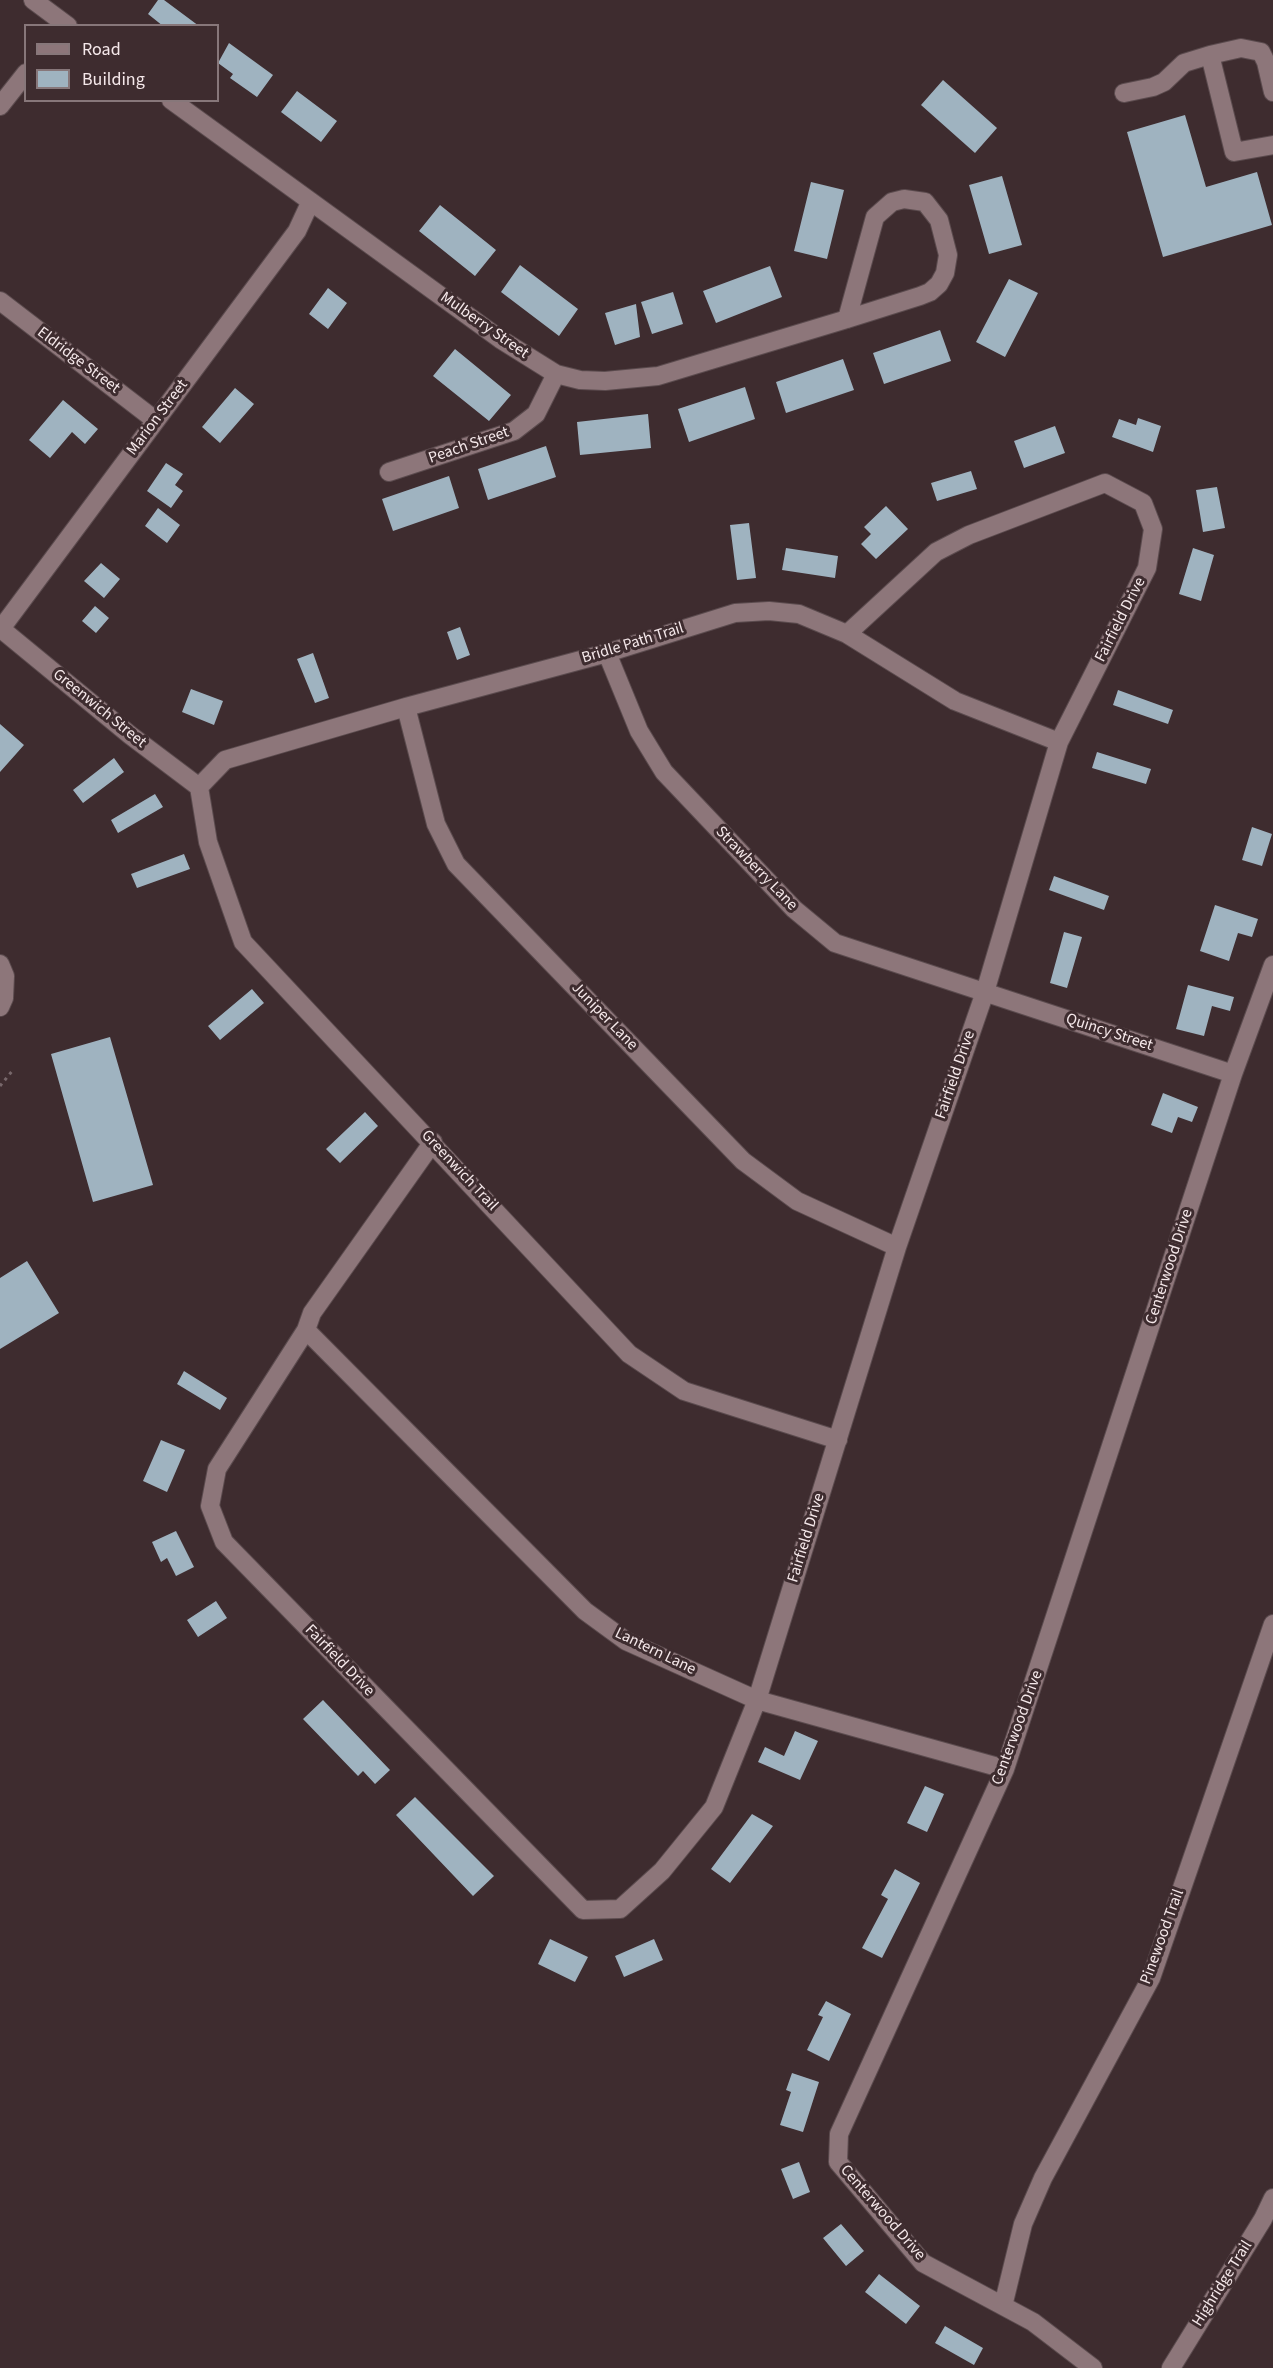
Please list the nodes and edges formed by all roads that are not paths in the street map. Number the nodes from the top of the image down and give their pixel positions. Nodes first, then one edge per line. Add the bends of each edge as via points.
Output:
1 (33, 0) edge
2 (64, 24) edge
3 (1210, 55) junction
4 (24, 76) edge
5 (1273, 92) edge
6 (1124, 93) dead end
7 (174, 102) edge
8 (0, 106) edge
9 (1273, 145) edge
10 (310, 202) junction
11 (0, 301) edge
12 (847, 319) junction
13 (556, 374) junction
14 (155, 420) junction
15 (389, 472) dead end
16 (0, 629) edge
17 (847, 634) junction
18 (607, 653) junction
19 (406, 707) junction
20 (1059, 742) junction
21 (200, 787) junction
22 (0, 964) edge
23 (1273, 965) edge
24 (985, 992) junction
25 (0, 1007) edge
26 (1233, 1074) junction
27 (433, 1142) junction
28 (897, 1246) junction
29 (306, 1330) junction
30 (838, 1440) junction
31 (1273, 1624) edge
32 (757, 1700) junction
33 (1005, 1769) junction
34 (1273, 2198) edge
35 (1003, 2306) junction
36 (1094, 2368) edge
37 (1171, 2368) edge

1 - 2 street
3 - 5 street via 1241,48 1261,52
3 - 6 street via 1177,67 1164,82 1153,87
3 - 9 street via 1234,152
4 - 8 street
7 - 10 street, Mulberry Street
10 - 13 street, Mulberry Street via 500,339
10 - 14 street, Marion Street via 297,231
11 - 14 street, Eldridge Street
12 - 12 street, Mulberry Street via 920,296 939,284 948,255 939,220 925,202 892,202 875,217
12 - 13 street, Mulberry Street via 657,376 605,381
13 - 15 street, Peach Street via 536,414 514,431
14 - 16 street, Marion Street
16 - 21 street, Greenwich Street
17 - 18 street, Bridle Path Trail via 799,614 735,613
17 - 20 street, Bridle Path Trail via 955,701
17 - 20 street, Fairfield Drive via 936,552 1104,483 1143,503 1153,529 1147,568
18 - 19 street, Bridle Path Trail
18 - 24 street, Strawberry Lane via 639,731 664,772 794,909 835,944
19 - 21 street, Bridle Path Trail via 225,760
19 - 28 street, Juniper Lane via 436,824 456,864 743,1161 797,1201
20 - 24 street, Fairfield Drive
21 - 27 street, Greenwich Trail via 208,842 243,942
22 - 25 street via 4,998
23 - 26 street, Centerwood Drive
24 - 26 street, Quincy Street
24 - 28 street, Fairfield Drive
26 - 33 street, Centerwood Drive
27 - 29 street, Fairfield Drive via 312,1313
27 - 30 street, Greenwich Trail via 629,1354 684,1391
28 - 30 street, Fairfield Drive
29 - 32 street, Lantern Lane via 585,1611 626,1641
29 - 32 street, Fairfield Drive via 217,1469 210,1506 224,1542 583,1910 620,1909 662,1871 714,1807
30 - 32 street, Fairfield Drive
31 - 35 street, Pinewood Trail via 1151,1978 1043,2178 1023,2224
32 - 33 street, Lantern Lane
33 - 35 street, Centerwood Drive via 839,2134 838,2162 923,2263
34 - 37 street, Highridge Trail
35 - 36 street, Centerwood Drive via 1033,2322

